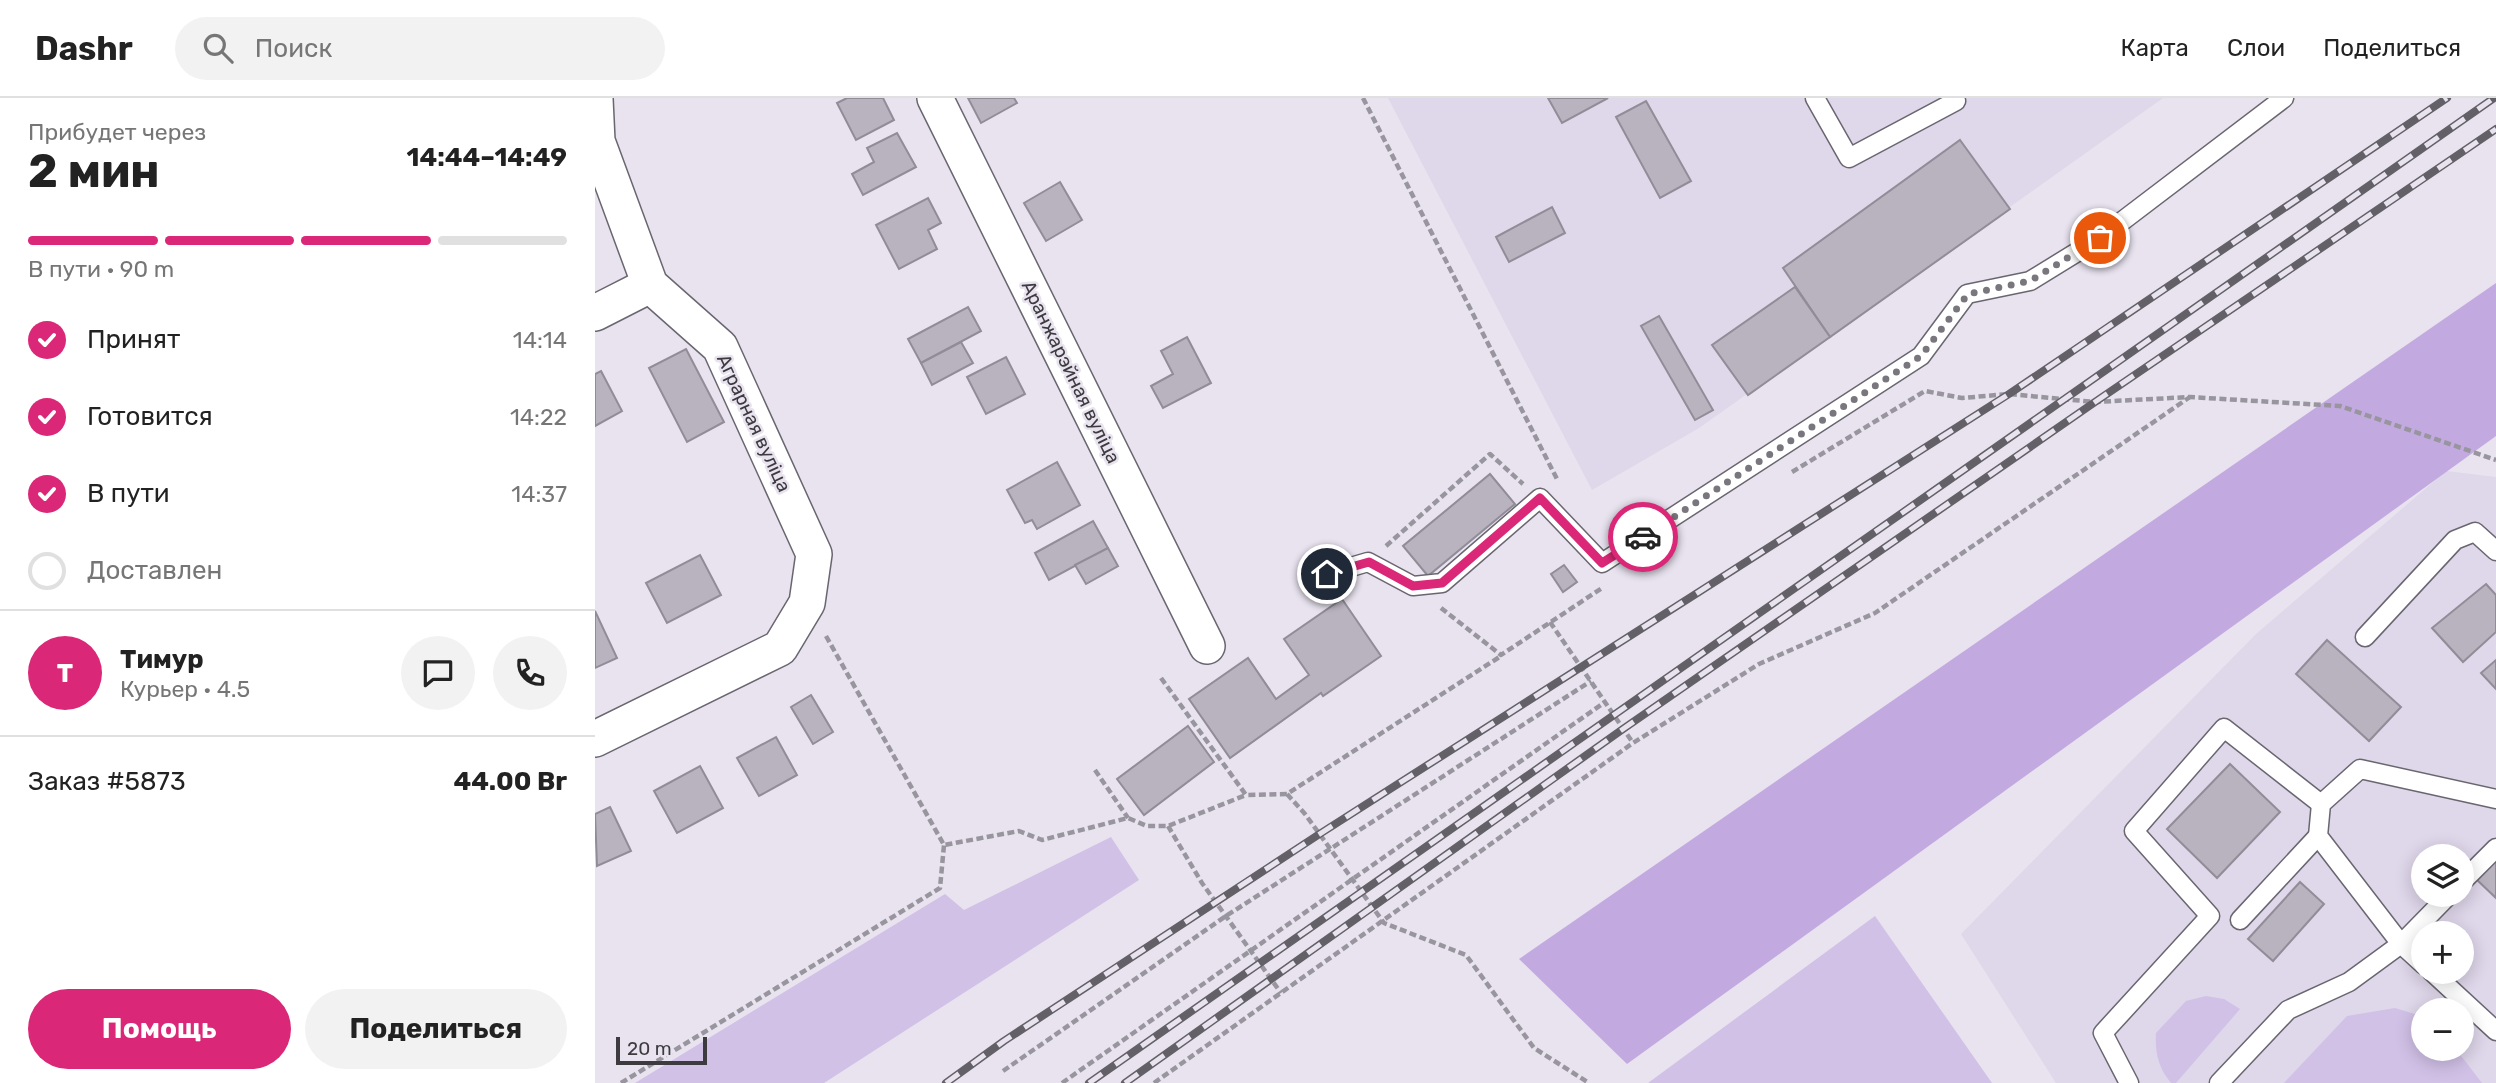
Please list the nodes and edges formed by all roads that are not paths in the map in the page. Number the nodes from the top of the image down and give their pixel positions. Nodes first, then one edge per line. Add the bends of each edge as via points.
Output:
1 (935, 98) edge
2 (1815, 98) edge
3 (2284, 98) edge
4 (595, 99) edge
5 (1957, 99) edge
6 (650, 285) junction
7 (595, 313) edge
8 (2496, 551) edge
9 (1327, 574) dead end
10 (2365, 637) dead end
11 (1207, 646) dead end
12 (595, 739) edge
13 (2496, 799) edge
14 (2321, 804) junction
15 (2318, 836) junction
16 (2496, 848) edge
17 (2474, 870) edge
18 (2437, 907) edge
19 (2240, 920) dead end
20 (2401, 944) junction
21 (2411, 953) edge
22 (2445, 984) edge
23 (2496, 1031) edge
24 (2129, 1083) edge
25 (2219, 1083) edge

1 - 11 street, Аранжарэйная вуліца
2 - 5 lane via 1849,158
3 - 9 lane via 2088,246 2030,281 1968,294 1921,356 1602,563 1540,498 1442,583 1413,586 1369,562
4 - 6 street, Аграрная вуліца via 597,141
6 - 7 street
6 - 12 street, Аграрная вуліца via 720,347 814,554 807,603 780,648
8 - 10 lane via 2475,532 2455,540
13 - 14 lane via 2360,769
14 - 15 lane
14 - 24 lane via 2224,728 2134,831 2210,916 2103,1033
15 - 19 lane
15 - 20 lane
16 - 17 lane
18 - 20 lane
20 - 21 lane
20 - 25 lane via 2349,982 2288,1010
22 - 23 lane

